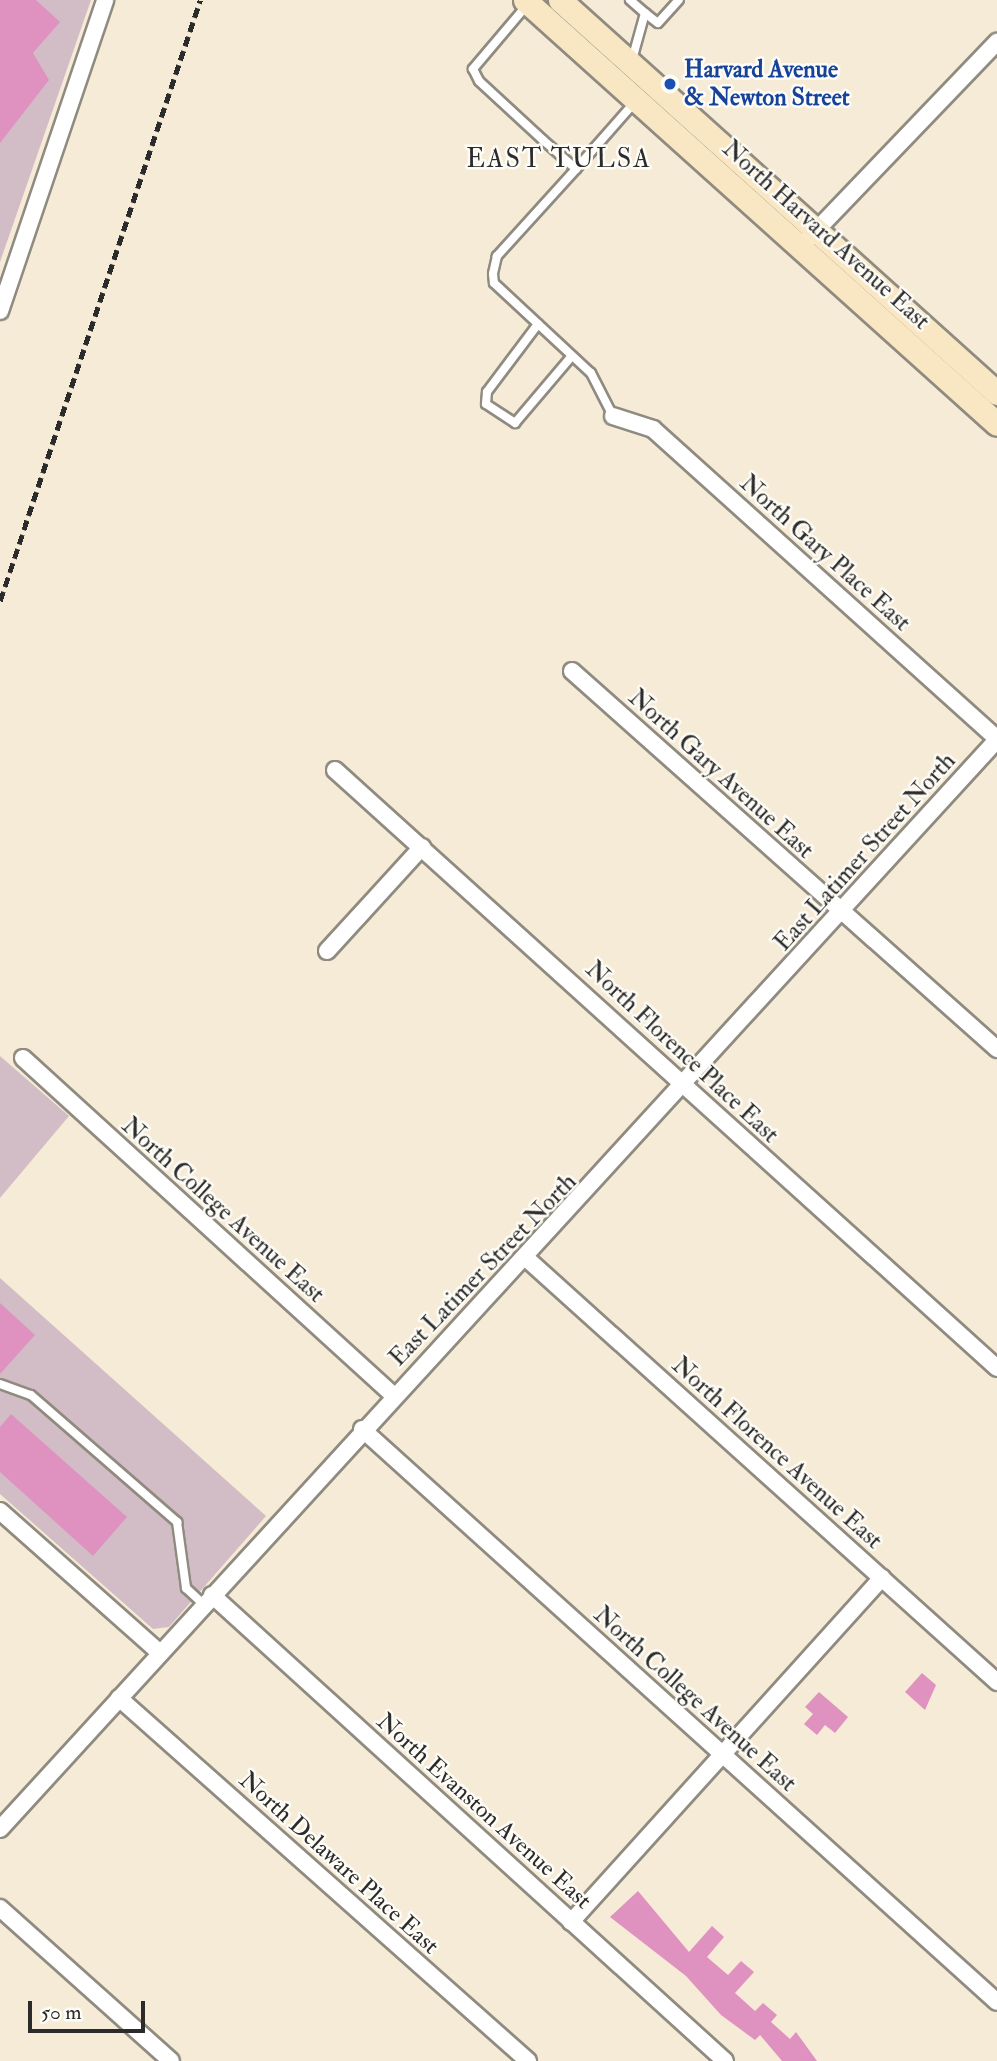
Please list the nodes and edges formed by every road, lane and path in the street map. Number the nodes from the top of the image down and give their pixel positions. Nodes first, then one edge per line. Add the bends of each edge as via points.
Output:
1 (104, 0) edge
2 (561, 0) edge
3 (631, 0) edge
4 (679, 0) edge
5 (527, 1) edge
6 (645, 13) junction
7 (997, 42) edge
8 (631, 63) junction
9 (651, 81) junction
10 (636, 100) junction
11 (576, 169) junction
12 (808, 239) junction
13 (0, 311) edge
14 (538, 324) junction
15 (571, 357) junction
16 (996, 388) edge
17 (977, 406) junction
18 (613, 416) joint
19 (997, 424) edge
20 (572, 671) dead end
21 (997, 740) edge
22 (335, 769) dead end
23 (422, 847) junction
24 (843, 912) junction
25 (327, 951) dead end
26 (997, 1049) edge
27 (23, 1058) dead end
28 (685, 1086) junction
29 (526, 1258) junction
30 (997, 1368) edge
31 (0, 1384) edge
32 (393, 1395) junction
33 (362, 1429) junction
34 (0, 1511) edge
35 (882, 1578) junction
36 (208, 1600) junction
37 (160, 1653) junction
38 (997, 1682) edge
39 (119, 1698) junction
40 (723, 1754) junction
41 (0, 1829) edge
42 (0, 1908) edge
43 (571, 1922) junction
44 (997, 2002) edge
45 (171, 2061) edge
46 (528, 2061) edge
47 (725, 2061) edge

1 - 13 street
2 - 8 main road, North Harvard Avenue East
3 - 6 lane
4 - 6 lane via 659,23
5 - 10 main road, North Harvard Avenue East
5 - 11 lane via 473,69 475,76
6 - 8 lane
7 - 12 street
8 - 9 main road, North Harvard Avenue East
9 - 10 main road
9 - 12 main road, North Harvard Avenue East
10 - 11 lane
10 - 12 main road, North Harvard Avenue East
11 - 14 lane via 495,263 495,284
12 - 16 main road, North Harvard Avenue East
12 - 17 main road, North Harvard Avenue East
14 - 15 lane
14 - 15 lane via 487,391 486,404 516,423
15 - 18 lane via 591,373
16 - 17 street
17 - 19 main road, North Harvard Avenue East
18 - 21 street, North Gary Place East via 653,429
20 - 24 street, North Gary Avenue East
21 - 24 street, East Latimer Street North
22 - 23 street, North Florence Place East
23 - 25 street
23 - 28 street, North Florence Place East
24 - 26 street, North Gary Avenue East
24 - 28 street, East Latimer Street North
27 - 32 street, North College Avenue East
28 - 29 street, East Latimer Street North
28 - 30 street, North Florence Place East
29 - 32 street, East Latimer Street North
29 - 35 street, North Florence Avenue East
31 - 36 lane via 31,1395 177,1522 186,1588
32 - 33 street, East Latimer Street North
33 - 36 street, East Latimer Street North
33 - 40 street, North College Avenue East
34 - 37 street
35 - 38 street, North Florence Avenue East
35 - 40 street
36 - 37 street, East Latimer Street North
36 - 43 street, North Evanston Avenue East
37 - 39 street, East Latimer Street North
39 - 41 street, East Latimer Street North
39 - 46 street, North Delaware Place East
40 - 43 street
40 - 44 street, North College Avenue East
42 - 45 street
43 - 47 street, North Evanston Avenue East

